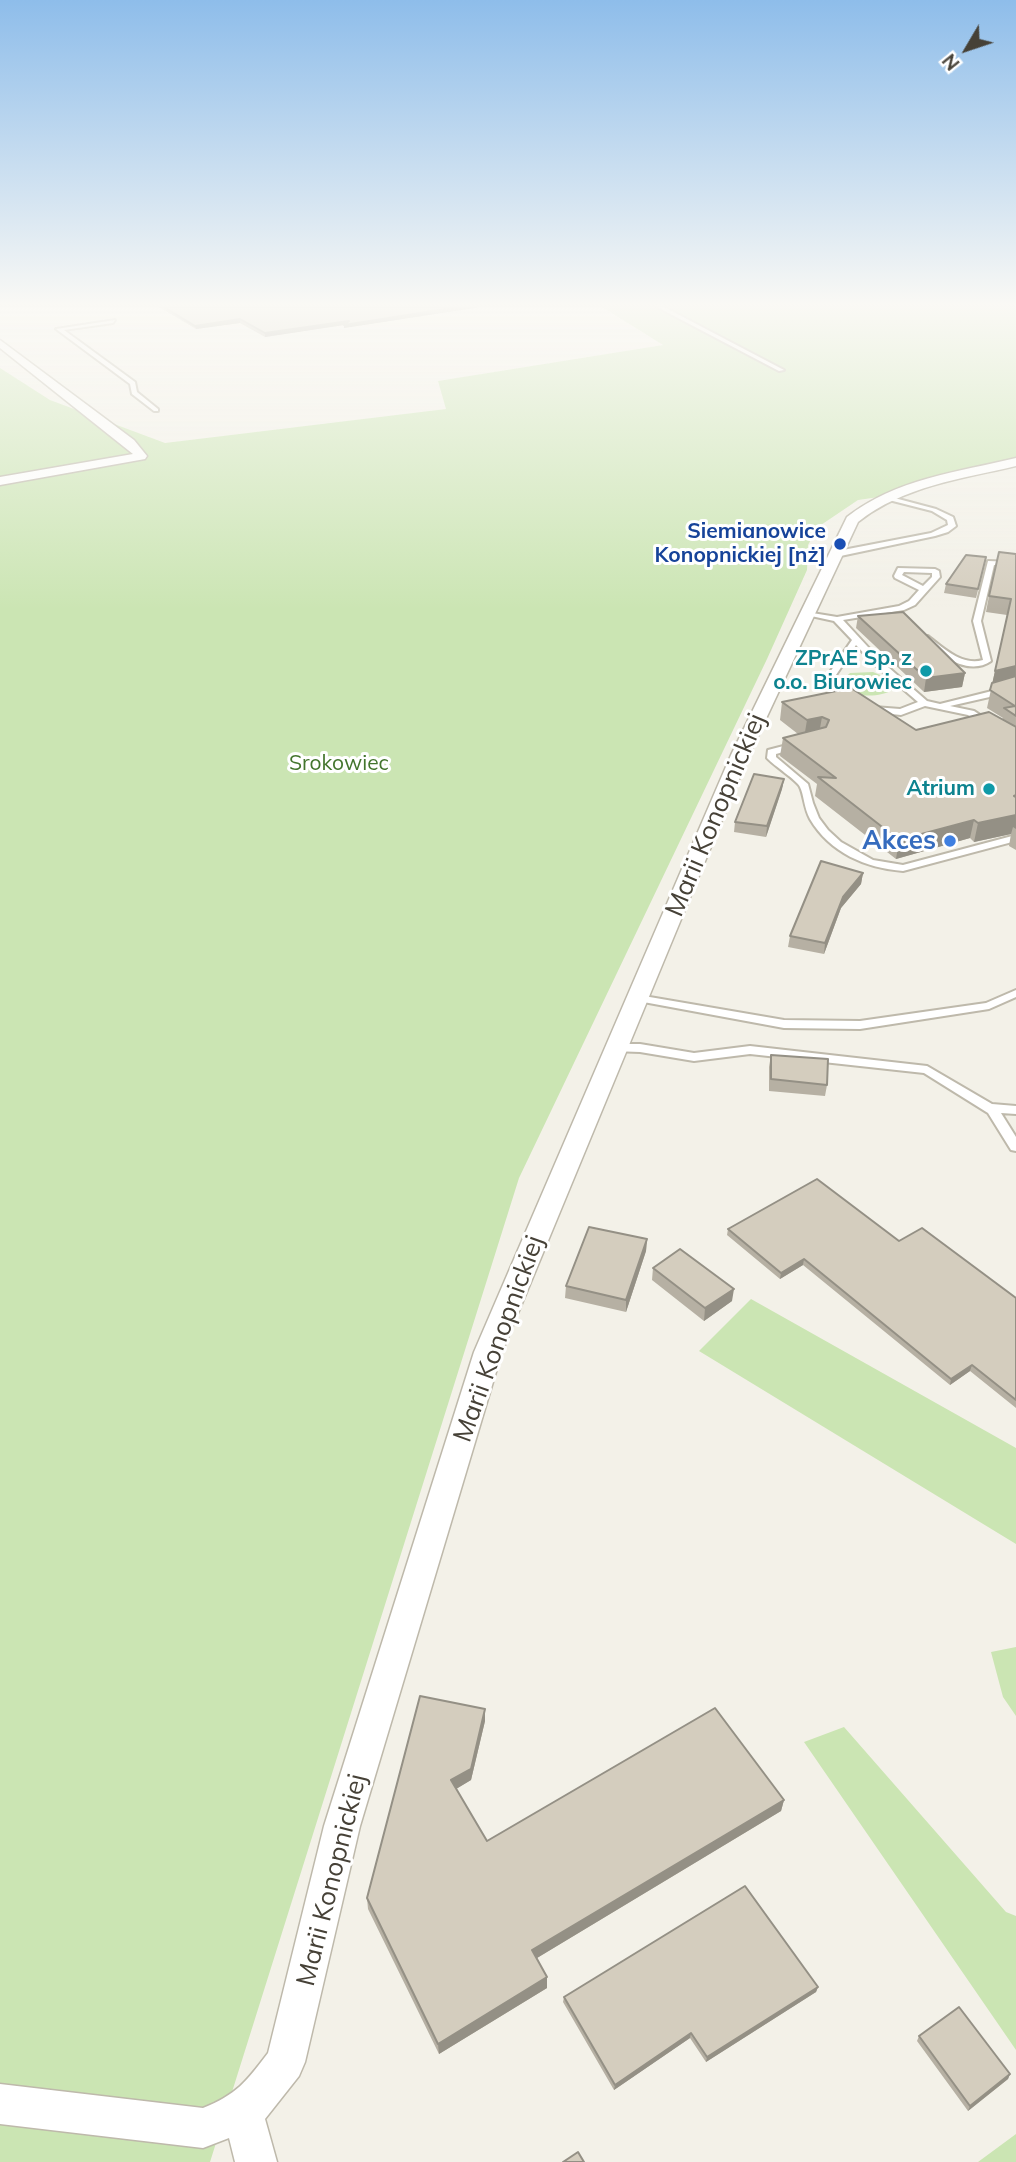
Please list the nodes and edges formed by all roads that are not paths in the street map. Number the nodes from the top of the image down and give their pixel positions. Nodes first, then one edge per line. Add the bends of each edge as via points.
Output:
1 (84, 408) edge
2 (153, 408) edge
3 (156, 410) dead end
4 (1016, 462) edge
5 (0, 481) edge
6 (887, 498) junction
7 (834, 556) junction
8 (1016, 564) edge
9 (923, 589) dead end
10 (881, 611) junction
11 (806, 614) junction
12 (898, 618) edge
13 (837, 620) junction
14 (916, 630) edge
15 (856, 639) junction
16 (1016, 688) edge
17 (924, 703) junction
18 (939, 706) junction
19 (807, 743) edge
20 (1016, 743) edge
21 (1016, 838) edge
22 (1016, 993) edge
23 (638, 998) junction
24 (616, 1048) junction
25 (990, 1108) junction
26 (1016, 1110) edge
27 (1016, 1147) edge
28 (0, 2104) edge
29 (243, 2112) junction
30 (256, 2162) edge

1 - 5 street via 141,456
2 - 3 lane
4 - 6 street, Marii Konopnickiej
6 - 7 street, Marii Konopnickiej via 852,520
6 - 7 lane via 934,510 950,519 952,526 941,534 863,545
7 - 11 street, Marii Konopnickiej
8 - 14 lane via 991,563 977,621 987,661 981,665 949,654
9 - 10 lane via 912,603
10 - 12 lane
10 - 13 lane
11 - 13 lane
11 - 23 street, Marii Konopnickiej via 740,755
13 - 15 lane
15 - 17 lane
15 - 17 lane via 832,675 836,690 879,712 901,712
16 - 18 lane
17 - 18 lane
18 - 20 lane via 971,713
19 - 21 lane via 771,752 772,758 805,786 809,808 827,833 860,861 902,868
22 - 23 lane via 989,1006 860,1025 784,1024
23 - 24 street, Marii Konopnickiej
24 - 25 lane via 694,1057 750,1050 896,1065 927,1070
24 - 29 street, Marii Konopnickiej via 488,1352 342,1826 285,2062
25 - 26 lane
25 - 27 lane
28 - 29 street, Marii Konopnickiej via 203,2129
29 - 30 street

